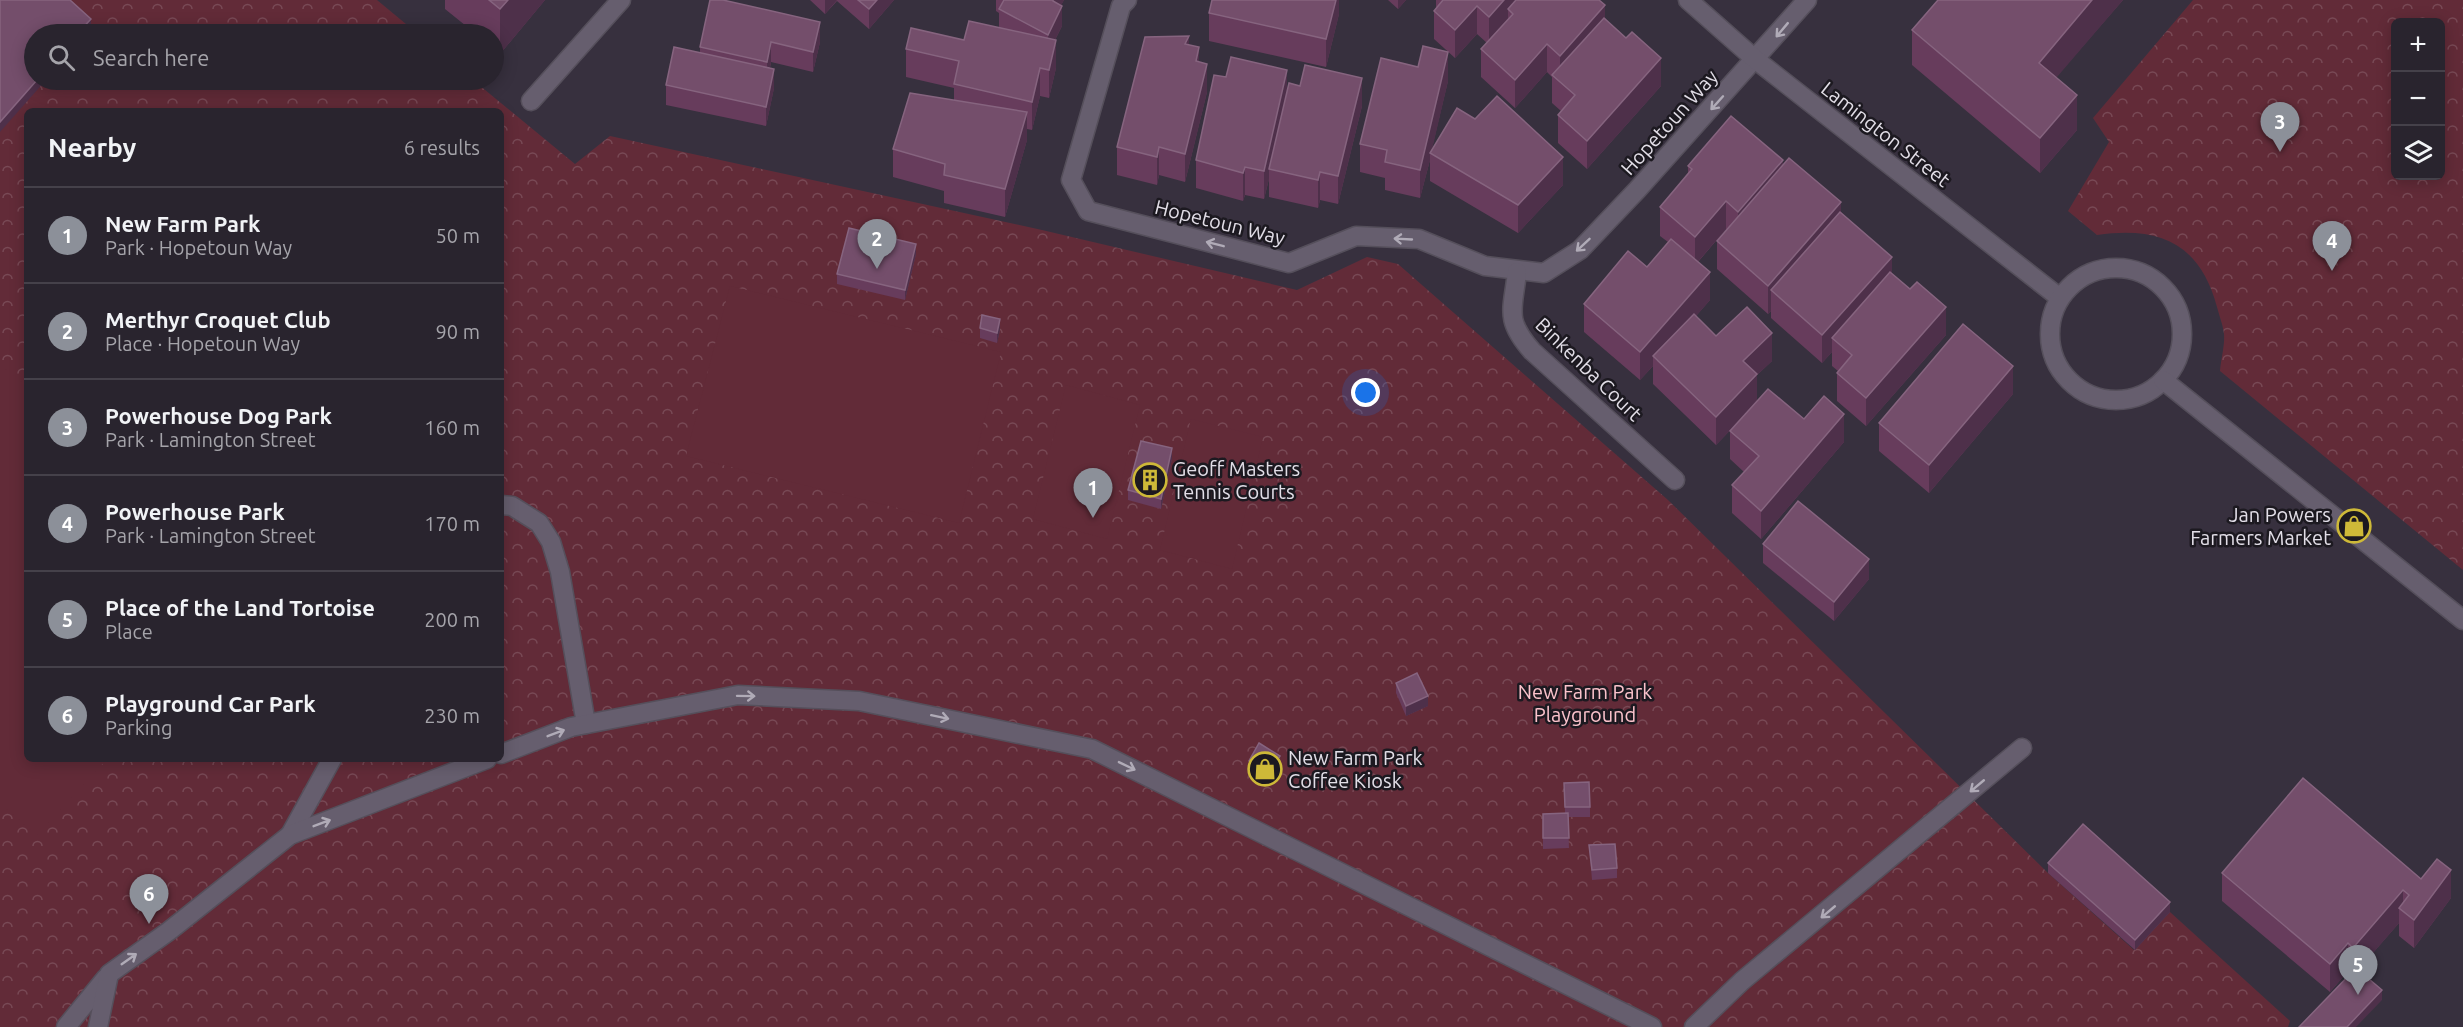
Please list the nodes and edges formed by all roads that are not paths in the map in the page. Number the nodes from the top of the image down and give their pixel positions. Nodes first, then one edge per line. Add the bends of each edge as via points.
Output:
1 (621, 0) edge
2 (1127, 0) edge
3 (1688, 0) edge
4 (1807, 0) edge
5 (1756, 60) junction
6 (531, 102) dead end
7 (1517, 272) junction
8 (2060, 298) junction
9 (2163, 380) junction
10 (1675, 480) dead end
11 (504, 505) edge
12 (2463, 620) edge
13 (586, 724) junction
14 (2022, 748) dead end
15 (504, 753) edge
16 (330, 762) edge
17 (480, 762) edge
18 (290, 835) junction
19 (109, 974) junction
20 (66, 1027) edge
21 (98, 1027) edge
22 (1652, 1027) edge
23 (1694, 1027) edge

1 - 6 street
7 -> 2 street, Hopetoun Way via 1485,266 1419,239 1356,236 1289,263 1088,211 1071,180 1121,6
3 - 5 street, Lamington Street
4 -> 5 street, Hopetoun Way
5 -> 7 street, Hopetoun Way via 1580,250 1544,273
5 - 8 street, Lamington Street
7 - 10 street, Binkenba Court via 1511,319 1517,334
8 - 9 street via 2052,318 2050,340 2055,361 2084,392 2103,399 2123,400 2145,394
8 - 9 street via 2095,272 2116,268 2139,272 2158,283 2177,309 2183,342 2176,363
9 - 12 street
11 - 13 street via 539,523 551,542 560,572
15 -> 13 street
13 -> 22 street via 738,695 848,700 1092,749
14 -> 23 street via 1742,981
16 - 18 street
18 -> 17 street
19 -> 18 street
19 - 20 street
19 - 21 street

